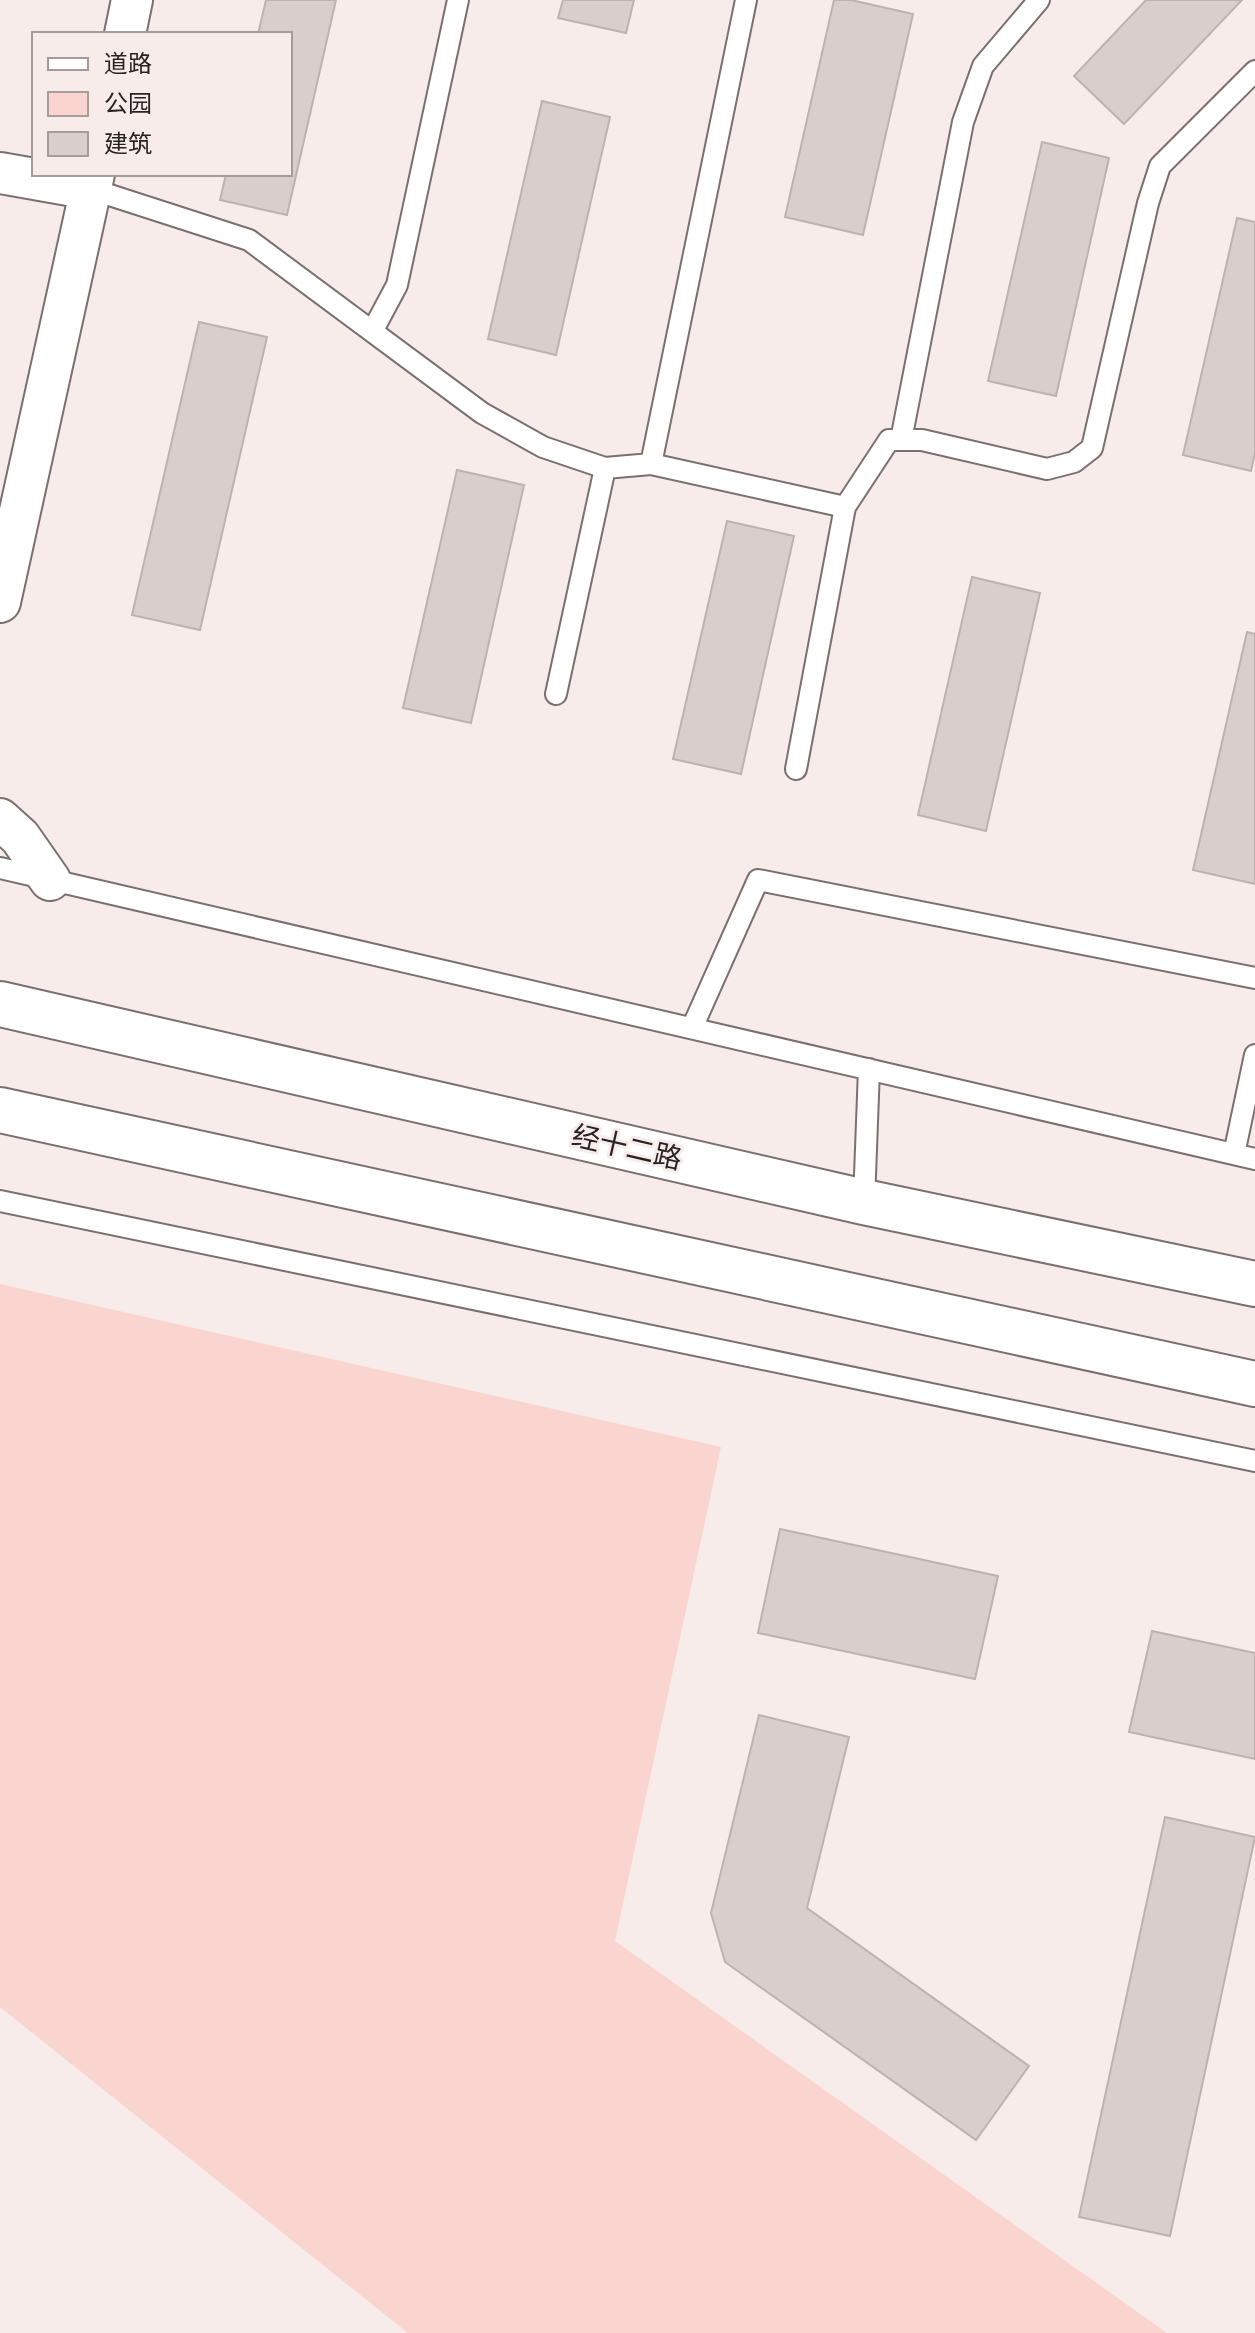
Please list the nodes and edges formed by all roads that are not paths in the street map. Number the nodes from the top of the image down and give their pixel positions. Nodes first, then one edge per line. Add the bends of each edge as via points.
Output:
1 (132, 0) edge
2 (458, 0) edge
3 (746, 0) edge
4 (1039, 0) edge
5 (125, 32) edge
6 (1255, 71) edge
7 (0, 173) edge
8 (92, 182) edge
9 (373, 330) junction
10 (901, 440) junction
11 (651, 464) junction
12 (605, 468) junction
13 (845, 507) junction
14 (0, 602) edge
15 (556, 694) dead end
16 (796, 769) dead end
17 (0, 819) edge
18 (0, 868) edge
19 (50, 880) junction
20 (1255, 978) edge
21 (0, 1004) edge
22 (692, 1028) junction
23 (1255, 1055) edge
24 (869, 1069) junction
25 (0, 1110) edge
26 (1234, 1154) junction
27 (1255, 1159) edge
28 (0, 1201) edge
29 (864, 1202) junction
30 (1255, 1284) edge
31 (1255, 1384) edge
32 (1255, 1461) edge

1 - 5 street
2 - 9 lane via 397,285
3 - 11 lane
4 - 10 lane via 983,66 963,122
6 - 10 lane via 1160,166 1092,448 1074,462 1047,469 922,440
7 - 8 street
8 - 9 lane via 249,240
8 - 14 street
9 - 12 lane via 482,413 543,447
10 - 13 lane via 889,440
11 - 12 lane
11 - 13 lane
12 - 15 lane
13 - 16 lane
17 - 19 street via 20,837
18 - 19 lane
19 - 22 lane
20 - 22 lane via 758,880
21 - 29 main road, 经十二路
22 - 24 lane
23 - 26 lane
24 - 26 lane
24 - 29 lane
25 - 31 main road
26 - 27 lane
28 - 32 lane
29 - 30 main road, 经十二路

